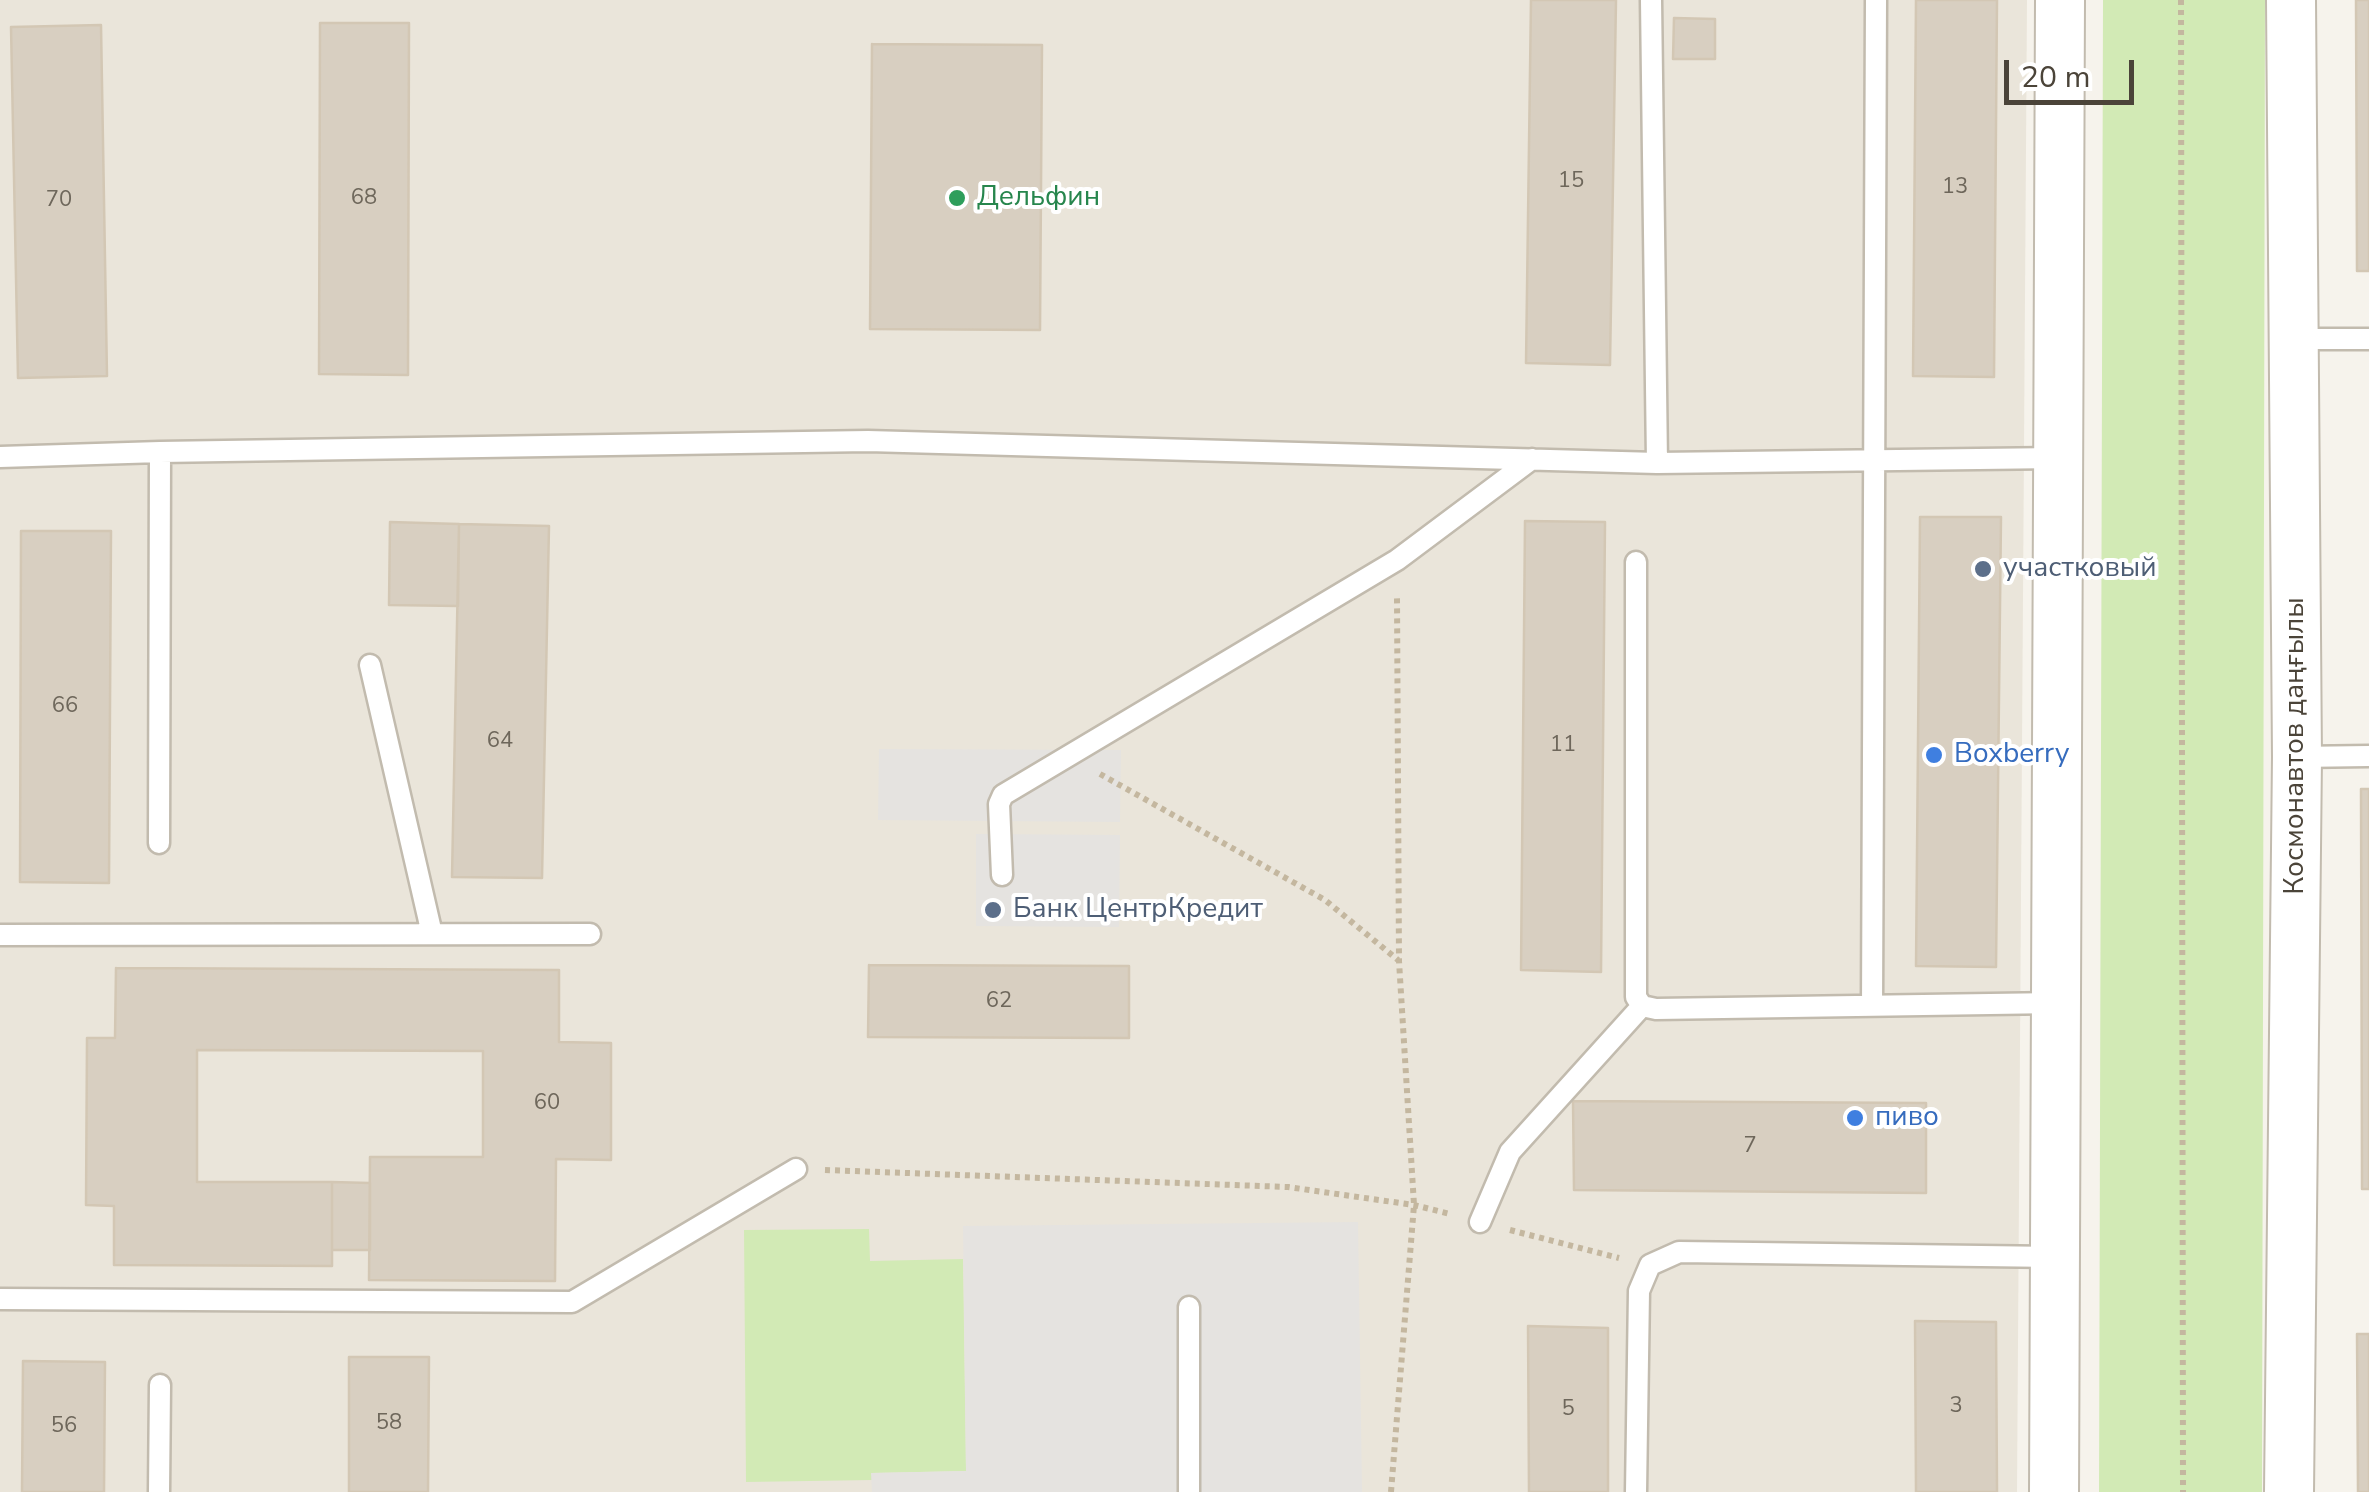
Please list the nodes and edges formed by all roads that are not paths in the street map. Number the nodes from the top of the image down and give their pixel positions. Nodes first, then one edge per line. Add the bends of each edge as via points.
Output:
1 (1651, 0) edge
2 (1876, 0) edge
3 (2060, 0) edge
4 (2291, 0) edge
5 (2295, 339) junction
6 (2369, 339) edge
7 (160, 452) junction
8 (0, 457) edge
9 (1532, 458) junction
10 (2058, 458) junction
11 (1874, 460) junction
12 (1658, 463) junction
13 (1636, 562) dead end
14 (370, 664) dead end
15 (2369, 756) edge
16 (2297, 757) junction
17 (159, 843) dead end
18 (1002, 875) dead end
19 (0, 934) edge
20 (432, 934) junction
21 (590, 934) dead end
22 (2056, 1004) junction
23 (1872, 1005) junction
24 (1642, 1006) junction
25 (796, 1169) road end
26 (1480, 1222) road end
27 (2056, 1257) junction
28 (0, 1299) edge
29 (1190, 1307) dead end
30 (160, 1386) dead end
31 (159, 1492) edge
32 (1189, 1492) edge
33 (1636, 1492) edge
34 (2054, 1492) edge
35 (2289, 1492) edge

1 - 12 lane
2 - 11 lane
3 - 10 street
4 - 5 street, Космонавтов даңғылы
5 - 6 lane
5 - 16 street, Космонавтов даңғылы
7 - 8 lane
7 - 9 lane via 868,441
7 - 17 lane
9 - 12 lane
9 - 18 lane via 1397,560 1003,796
10 - 11 lane
10 - 22 street
11 - 12 lane
11 - 23 lane
13 - 24 lane via 1636,997
14 - 20 lane
15 - 16 lane
16 - 35 street, Космонавтов даңғылы
19 - 20 lane
20 - 21 lane
22 - 23 lane
22 - 27 street
23 - 24 lane
24 - 26 lane via 1510,1152
25 - 28 lane via 572,1302
27 - 33 lane via 1679,1252 1650,1265 1639,1291
27 - 34 street
29 - 32 lane
30 - 31 lane

